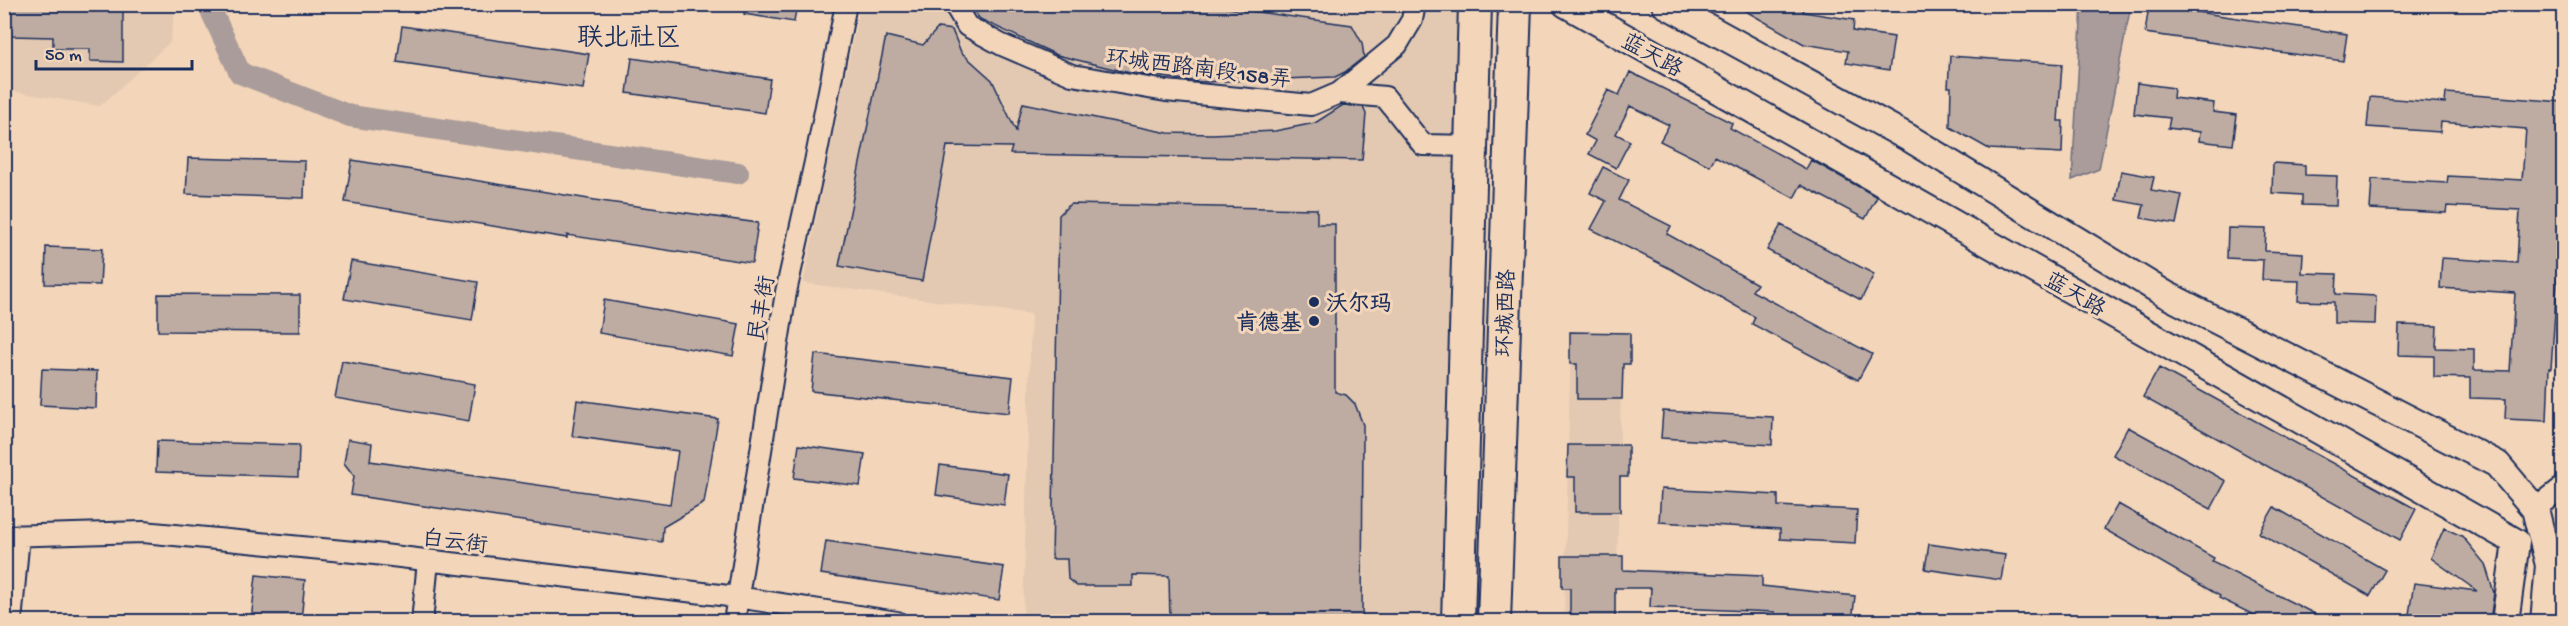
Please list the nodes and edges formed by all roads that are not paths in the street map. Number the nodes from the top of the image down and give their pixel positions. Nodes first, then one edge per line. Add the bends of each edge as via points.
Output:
1 (846, 4) edge
2 (954, 4) edge
3 (1415, 4) edge
4 (1475, 4) edge
5 (1515, 4) edge
6 (1566, 4) edge
7 (1665, 4) edge
8 (1338, 93) junction
9 (1472, 146) junction
10 (2564, 486) edge
11 (2535, 509) junction
12 (12, 536) edge
13 (428, 561) junction
14 (738, 597) junction
15 (11, 621) edge
16 (422, 621) edge
17 (734, 621) edge
18 (897, 621) edge
19 (1458, 621) edge
20 (1494, 621) edge
21 (2505, 621) edge
22 (2544, 621) edge

1 - 14 street, 民丰街 via 786,292
2 - 8 street, 环城西路南段158弄 via 967,26 1072,75 1166,91 1311,105
3 - 8 street, 环城西路南段158弄 via 1412,20 1397,45
4 - 9 main road, 环城西路
5 - 20 main road, 环城西路
6 - 21 street, 蓝天路 via 2516,542
7 - 11 street, 蓝天路 via 1909,138 2165,294 2497,464
8 - 9 street via 1385,97 1423,145
9 - 19 main road, 环城西路
10 - 11 street
11 - 22 street, 蓝天路 via 2549,565
12 - 13 street, 白云街 via 143,532
12 - 15 street
13 - 14 street, 白云街
13 - 16 street
14 - 17 street, 民丰街
14 - 18 street, 白云街

